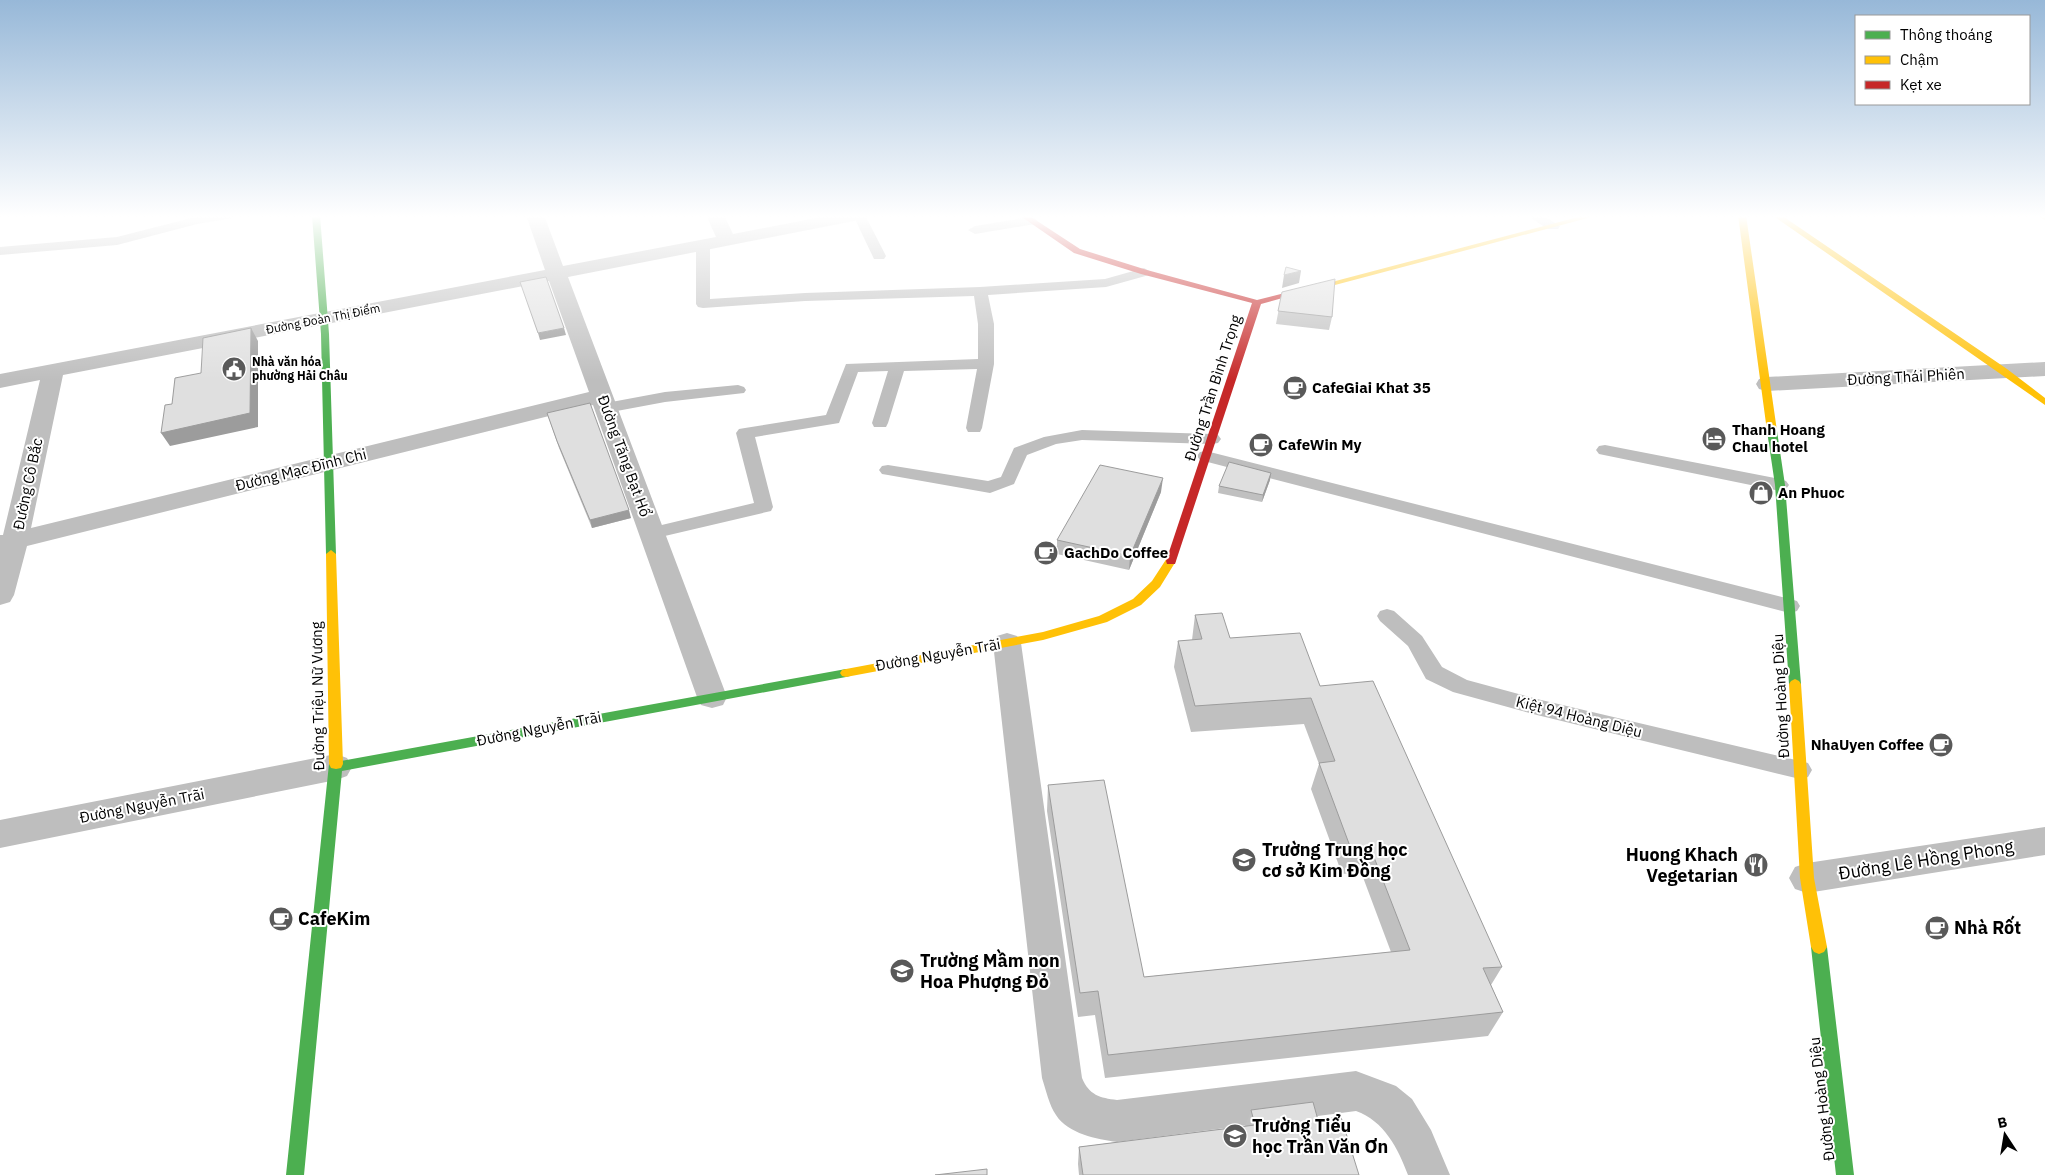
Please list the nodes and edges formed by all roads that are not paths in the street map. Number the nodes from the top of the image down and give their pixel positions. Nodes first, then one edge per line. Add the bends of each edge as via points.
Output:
1 (320, 270) edge
2 (555, 270) edge
3 (573, 270) edge
4 (703, 270) edge
5 (1137, 270) edge
6 (1382, 270) edge
7 (1752, 270) edge
8 (1857, 270) edge
9 (1144, 272) junction
10 (556, 273) junction
11 (980, 291) junction
12 (1257, 302) junction
13 (324, 319) junction
14 (986, 364) junction
15 (897, 366) junction
16 (2045, 368) edge
17 (2004, 371) junction
18 (53, 372) junction
19 (0, 382) edge
20 (1767, 384) junction
21 (738, 390) dead end
22 (604, 402) junction
23 (2045, 402) edge
24 (880, 423) dead end
25 (974, 428) dead end
26 (1209, 447) junction
27 (1605, 450) dead end
28 (328, 462) junction
29 (888, 470) dead end
30 (1780, 485) junction
31 (652, 533) junction
32 (8, 542) edge
33 (0, 595) edge
34 (1790, 606) junction
35 (1387, 616) dead end
36 (1079, 628) joint
37 (1007, 643) junction
38 (712, 696) junction
39 (336, 767) junction
40 (1800, 770) junction
41 (0, 834) edge
42 (2045, 841) edge
43 (1807, 878) junction
44 (295, 1175) edge
45 (1429, 1175) edge
46 (1845, 1175) edge

1 - 13 street, Đường Triệu Nữ Vương
2 - 10 street, Đường Tăng Bạt Hổ
3 - 10 street, Đường Đoàn Thị Điểm
4 - 11 lane via 703,304
5 - 9 street
6 - 12 street, Đường Trần Bình Trọng
7 - 20 street, Đường Hoàng Diệu
8 - 17 street
9 - 11 lane via 1106,283
9 - 12 street
10 - 13 street, Đường Đoàn Thị Điểm
10 - 22 street, Đường Tăng Bạt Hổ
11 - 14 lane via 986,324
12 - 26 street, Đường Trần Bình Trọng
13 - 18 street, Đường Đoàn Thị Điểm
13 - 28 street, Đường Triệu Nữ Vương
14 - 15 lane
14 - 25 lane
15 - 24 lane
15 - 31 lane via 852,367 833,420 745,433 764,507
16 - 17 street, Đường Thái Phiên
17 - 20 street, Đường Thái Phiên
17 - 23 street
18 - 19 street, Đường Đoàn Thị Điểm
18 - 32 street, Đường Cô Bắc
20 - 30 street, Đường Hoàng Diệu
21 - 22 lane
22 - 28 street, Đường Mạc Đĩnh Chi
22 - 31 street, Đường Tăng Bạt Hổ
26 - 29 lane via 1065,436 1020,452 1008,480 990,487
26 - 34 lane
26 - 36 street, Đường Trần Bình Trọng via 1171,562 1150,592 1120,612
27 - 30 lane
28 - 32 street, Đường Mạc Đĩnh Chi
28 - 39 street, Đường Triệu Nữ Vương
30 - 34 street, Đường Hoàng Diệu
31 - 38 street, Đường Tăng Bạt Hổ
32 - 33 street, Đường Cô Bắc
34 - 40 street, Đường Hoàng Diệu
35 - 40 lane, Kiệt 94 Hoàng Diệu via 1415,641 1434,673 1461,686
36 - 37 street, Đường Nguyễn Trãi
37 - 38 street, Đường Nguyễn Trãi
37 - 45 street via 1062,1078 1071,1102 1091,1117 1117,1121 1356,1091 1382,1100 1402,1120
38 - 39 street, Đường Nguyễn Trãi
39 - 41 street, Đường Nguyễn Trãi
39 - 44 street, Đường Triệu Nữ Vương
40 - 43 street, Đường Hoàng Diệu
42 - 43 street, Đường Lê Hồng Phong
43 - 46 street, Đường Hoàng Diệu via 1820,955

